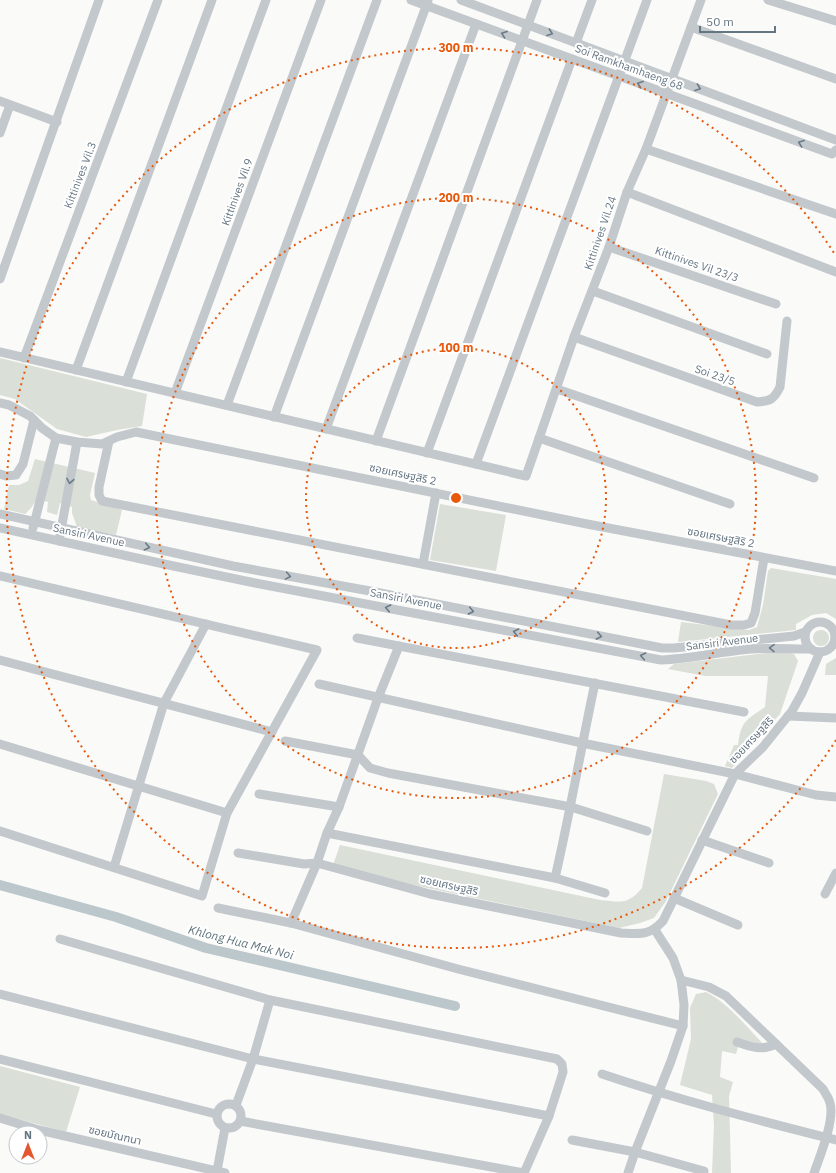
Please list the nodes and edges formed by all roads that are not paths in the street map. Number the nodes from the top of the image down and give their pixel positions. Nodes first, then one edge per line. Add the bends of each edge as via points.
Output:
1 (99, 0) edge
2 (158, 0) edge
3 (212, 0) edge
4 (266, 0) edge
5 (321, 0) edge
6 (377, 0) edge
7 (411, 0) edge
8 (461, 0) edge
9 (537, 0) edge
10 (592, 0) edge
11 (647, 0) edge
12 (701, 0) edge
13 (768, 0) edge
14 (427, 3) edge
15 (482, 4) edge
16 (836, 21) edge
17 (476, 24) junction
18 (528, 25) junction
19 (691, 27) junction
20 (523, 41) junction
21 (576, 43) junction
22 (572, 59) junction
23 (624, 61) junction
24 (620, 76) junction
25 (671, 78) junction
26 (836, 79) edge
27 (666, 93) junction
28 (0, 102) edge
29 (10, 105) junction
30 (57, 122) junction
31 (0, 133) edge
32 (836, 140) edge
33 (646, 149) junction
34 (836, 150) edge
35 (627, 192) junction
36 (836, 214) edge
37 (609, 247) junction
38 (836, 272) edge
39 (0, 279) edge
40 (593, 291) junction
41 (776, 304) dead end
42 (787, 321) dead end
43 (574, 338) junction
44 (0, 352) edge
45 (767, 354) dead end
46 (24, 358) junction
47 (76, 370) junction
48 (126, 382) junction
49 (557, 389) junction
50 (175, 393) junction
51 (0, 403) edge
52 (227, 405) junction
53 (274, 417) junction
54 (34, 420) junction
55 (326, 429) junction
56 (56, 438) junction
57 (539, 438) junction
58 (109, 441) junction
59 (376, 441) junction
60 (77, 442) junction
61 (427, 453) junction
62 (476, 464) junction
63 (0, 474) edge
64 (814, 478) dead end
65 (436, 493) junction
66 (730, 504) dead end
67 (0, 514) edge
68 (34, 522) junction
69 (0, 528) edge
70 (62, 528) junction
71 (31, 535) junction
72 (59, 541) junction
73 (170, 552) junction
74 (764, 558) junction
75 (424, 564) junction
76 (167, 565) junction
77 (261, 571) junction
78 (836, 571) edge
79 (0, 576) edge
80 (258, 583) junction
81 (448, 607) junction
82 (445, 619) junction
83 (206, 624) junction
84 (834, 628) edge
85 (806, 632) junction
86 (357, 638) dead end
87 (629, 641) junction
88 (835, 643) edge
89 (399, 646) junction
90 (719, 648) junction
91 (816, 650) junction
92 (626, 653) junction
93 (0, 660) edge
94 (595, 683) junction
95 (319, 684) dead end
96 (378, 698) junction
97 (164, 703) junction
98 (744, 712) dead end
99 (788, 716) junction
100 (836, 718) edge
101 (272, 732) junction
102 (285, 741) dead end
103 (582, 743) junction
104 (0, 744) edge
105 (358, 755) junction
106 (735, 774) junction
107 (139, 786) junction
108 (259, 794) dead end
109 (836, 797) edge
110 (339, 806) junction
111 (571, 806) junction
112 (227, 813) junction
113 (0, 831) edge
114 (647, 831) dead end
115 (327, 833) junction
116 (702, 840) junction
117 (238, 853) dead end
118 (317, 863) junction
119 (769, 863) dead end
120 (114, 867) junction
121 (836, 873) edge
122 (555, 878) junction
123 (605, 893) dead end
124 (825, 894) dead end
125 (674, 898) junction
126 (218, 908) dead end
127 (291, 923) junction
128 (738, 925) dead end
129 (655, 930) junction
130 (60, 939) dead end
131 (682, 980) junction
132 (0, 994) edge
133 (270, 1000) junction
134 (683, 1026) junction
135 (737, 1042) dead end
136 (776, 1044) junction
137 (0, 1059) edge
138 (253, 1059) junction
139 (602, 1074) dead end
140 (658, 1093) junction
141 (236, 1105) junction
142 (216, 1114) junction
143 (549, 1116) junction
144 (0, 1118) edge
145 (240, 1121) junction
146 (225, 1128) junction
147 (826, 1137) junction
148 (572, 1140) dead end
149 (836, 1140) edge
150 (635, 1152) junction
151 (704, 1171) dead end
152 (221, 1172) edge
153 (524, 1173) edge
154 (628, 1173) edge
155 (814, 1173) edge

1 - 30 street
2 - 46 street, Kittinives Vil.3
3 - 47 street
4 - 48 street
5 - 50 street, Kittinives Vil.9
6 - 52 street
7 - 14 street, Soi Ramkhamhaeng 68
8 - 15 street, Soi Ramkhamhaeng 68
9 - 18 street
10 - 21 street
11 - 23 street
12 - 19 street, Kittinives Vil.24
13 - 16 street
14 - 17 street, Soi Ramkhamhaeng 68
14 - 53 street
15 - 18 street, Soi Ramkhamhaeng 68
20 -> 17 street, Soi Ramkhamhaeng 68
17 - 55 street
18 - 20 street
18 -> 21 street, Soi Ramkhamhaeng 68
19 - 25 street, Kittinives Vil.24
19 - 26 street
20 - 22 street, Soi Ramkhamhaeng 68
20 - 59 street
21 - 23 street, Soi Ramkhamhaeng 68
22 - 24 street, Soi Ramkhamhaeng 68
22 - 61 street
23 - 24 street
23 - 25 street, Soi Ramkhamhaeng 68
27 -> 24 street, Soi Ramkhamhaeng 68
24 - 62 street
25 - 27 street, Kittinives Vil.24
25 -> 32 street, Soi Ramkhamhaeng 68
27 - 33 street, Kittinives Vil.24
34 -> 27 street, Soi Ramkhamhaeng 68 via 832,154
28 - 29 street
29 - 30 street
29 - 31 street
30 - 39 street
33 - 35 street, Kittinives Vil.24
33 - 36 street
35 - 37 street, Kittinives Vil.24
35 - 38 street
37 - 40 street, Kittinives Vil.24
37 - 41 street, Kittinives Vil 23/3
40 - 43 street, Kittinives Vil.24
40 - 45 street
42 - 43 street, Soi 23/5 via 780,387 776,397 762,402
43 - 49 street, Kittinives Vil.24
44 - 46 street
46 - 47 street
47 - 48 street
48 - 50 street
49 - 57 street, Kittinives Vil.24
49 - 64 street
50 - 52 street
51 - 54 street, ซอยเศรษฐสิริ 2 via 9,405
52 - 53 street
53 - 55 street
54 - 56 street, ซอยเศรษฐสิริ 2
54 - 63 street via 23,464 16,475
55 - 59 street
56 - 60 street, ซอยเศรษฐสิริ 2
56 - 68 street
57 - 62 street, Kittinives Vil.24 via 526,476
57 - 66 street
58 - 60 street, ซอยเศรษฐสิริ 2 via 102,444
58 - 65 street, ซอยเศรษฐสิริ 2 via 136,432
58 - 75 street via 99,486 98,495 102,501
59 - 61 street
60 -> 70 street
61 - 62 street
65 - 74 street, ซอยเศรษฐสิริ 2
65 - 75 street
67 - 68 street, Sansiri Avenue
68 - 70 street, Sansiri Avenue
68 - 71 street
69 - 71 street, Sansiri Avenue
70 - 72 street
70 -> 73 street, Sansiri Avenue
71 - 72 street, Sansiri Avenue
72 - 76 street, Sansiri Avenue
73 - 76 street
73 - 77 street, Sansiri Avenue
74 - 75 street via 755,613 750,623 744,625 731,625
74 - 78 street, ซอยเศรษฐสิริ 2
76 - 80 street, Sansiri Avenue
77 - 80 street
77 -> 81 street, Sansiri Avenue
79 - 83 street
82 -> 80 street, Sansiri Avenue
81 - 82 street
81 -> 87 street, Sansiri Avenue
92 -> 82 street, Sansiri Avenue
83 - 97 street
83 - 101 street via 317,650
84 - 85 street via 820,622 811,624
84 - 88 street
85 - 90 street, Sansiri Avenue
85 - 91 street via 806,642
86 - 89 street
87 - 90 street, Sansiri Avenue via 662,648
87 - 92 street
88 - 91 street via 826,650
89 - 94 street
89 - 96 street
91 -> 90 street, Sansiri Avenue
90 -> 92 street, Sansiri Avenue via 680,659 661,660
91 - 99 street, ซอยเศรษฐสิริ via 802,693
93 - 97 street
94 - 98 street
94 - 103 street
95 - 96 street
96 - 103 street
96 - 105 street
97 - 101 street
97 - 107 street
99 - 100 street
99 - 106 street, ซอยเศรษฐสิริ
101 - 112 street
102 - 105 street
103 - 106 street
103 - 111 street
104 - 107 street
105 - 110 street
105 - 111 street via 370,768 388,773
106 - 109 street via 816,795
106 - 116 street, ซอยเศรษฐสิริ
107 - 112 street
107 - 120 street
108 - 110 street
110 - 115 street
111 - 114 street
111 - 122 street
112 - 120 street via 202,896
113 - 120 street
115 - 118 street
115 - 122 street
116 - 119 street
116 - 125 street, ซอยเศรษฐสิริ
117 - 118 street, ซอยเศรษฐสิริ via 304,864
118 - 127 street
118 - 129 street, ซอยเศรษฐสิริ via 430,894 621,933 639,934
121 - 124 street
122 - 123 street
125 - 128 street
125 - 129 street, ซอยเศรษฐสิริ
126 - 127 street
127 - 134 street via 458,969
129 - 131 street via 673,958
130 - 133 street
131 - 134 street
131 - 136 street via 709,987 726,996
132 - 138 street
133 - 138 street
133 - 143 street via 557,1059 562,1064 564,1072
134 - 140 street
135 - 136 street via 764,1048
136 - 147 street via 823,1089 830,1103
137 - 142 street
138 - 141 street
138 - 143 street
139 - 140 street
140 - 147 street
140 - 150 street
141 - 142 street via 224,1104
141 - 145 street via 241,1111
142 - 146 street via 218,1122
143 - 153 street
144 - 152 street, ซอยมัณฑนา via 38,1130
145 - 146 street via 233,1128
145 - 153 street
146 - 152 street
147 - 149 street
147 - 155 street
148 - 150 street
150 - 151 street
150 - 154 street

